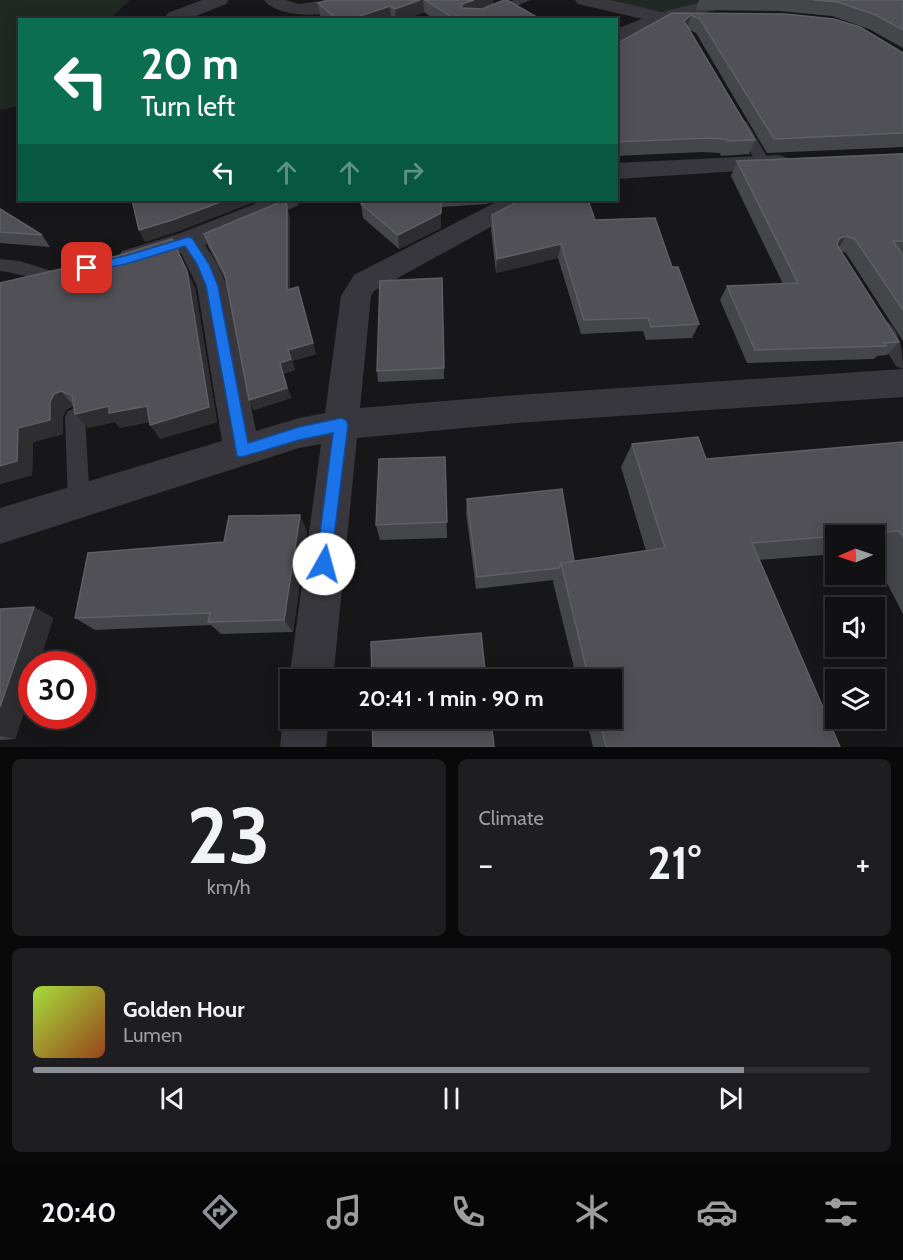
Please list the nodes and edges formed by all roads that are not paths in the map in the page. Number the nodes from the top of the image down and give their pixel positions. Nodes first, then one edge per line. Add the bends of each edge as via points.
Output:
1 (219, 0) edge
2 (274, 0) edge
3 (347, 0) edge
4 (525, 0) edge
5 (585, 0) edge
6 (734, 9) edge
7 (175, 17) dead end
8 (475, 18) edge
9 (663, 18) junction
10 (618, 35) edge
11 (735, 114) edge
12 (799, 162) edge
13 (764, 164) junction
14 (618, 171) edge
15 (286, 201) edge
16 (518, 201) edge
17 (188, 241) junction
18 (0, 265) edge
19 (104, 265) edge
20 (60, 274) joint
21 (0, 286) edge
22 (873, 314) edge
23 (903, 361) edge
24 (903, 383) edge
25 (75, 417) edge
26 (341, 425) junction
27 (242, 451) junction
28 (79, 502) junction
29 (0, 526) edge
30 (312, 669) edge
31 (305, 729) edge
32 (303, 747) edge

1 - 7 street
2 - 3 street via 280,6 317,10
4 - 8 lane
5 - 9 street
6 - 9 street
9 - 10 street
11 - 13 lane
12 - 13 street
13 - 14 street
15 - 17 street
16 - 26 street via 364,283 356,296
17 - 19 street
17 - 27 street via 212,286
18 - 20 lane
20 - 21 street
22 - 23 lane
24 - 26 street via 528,408
25 - 28 lane
26 - 27 street
26 - 30 street
27 - 28 street
28 - 29 street
31 - 32 street

